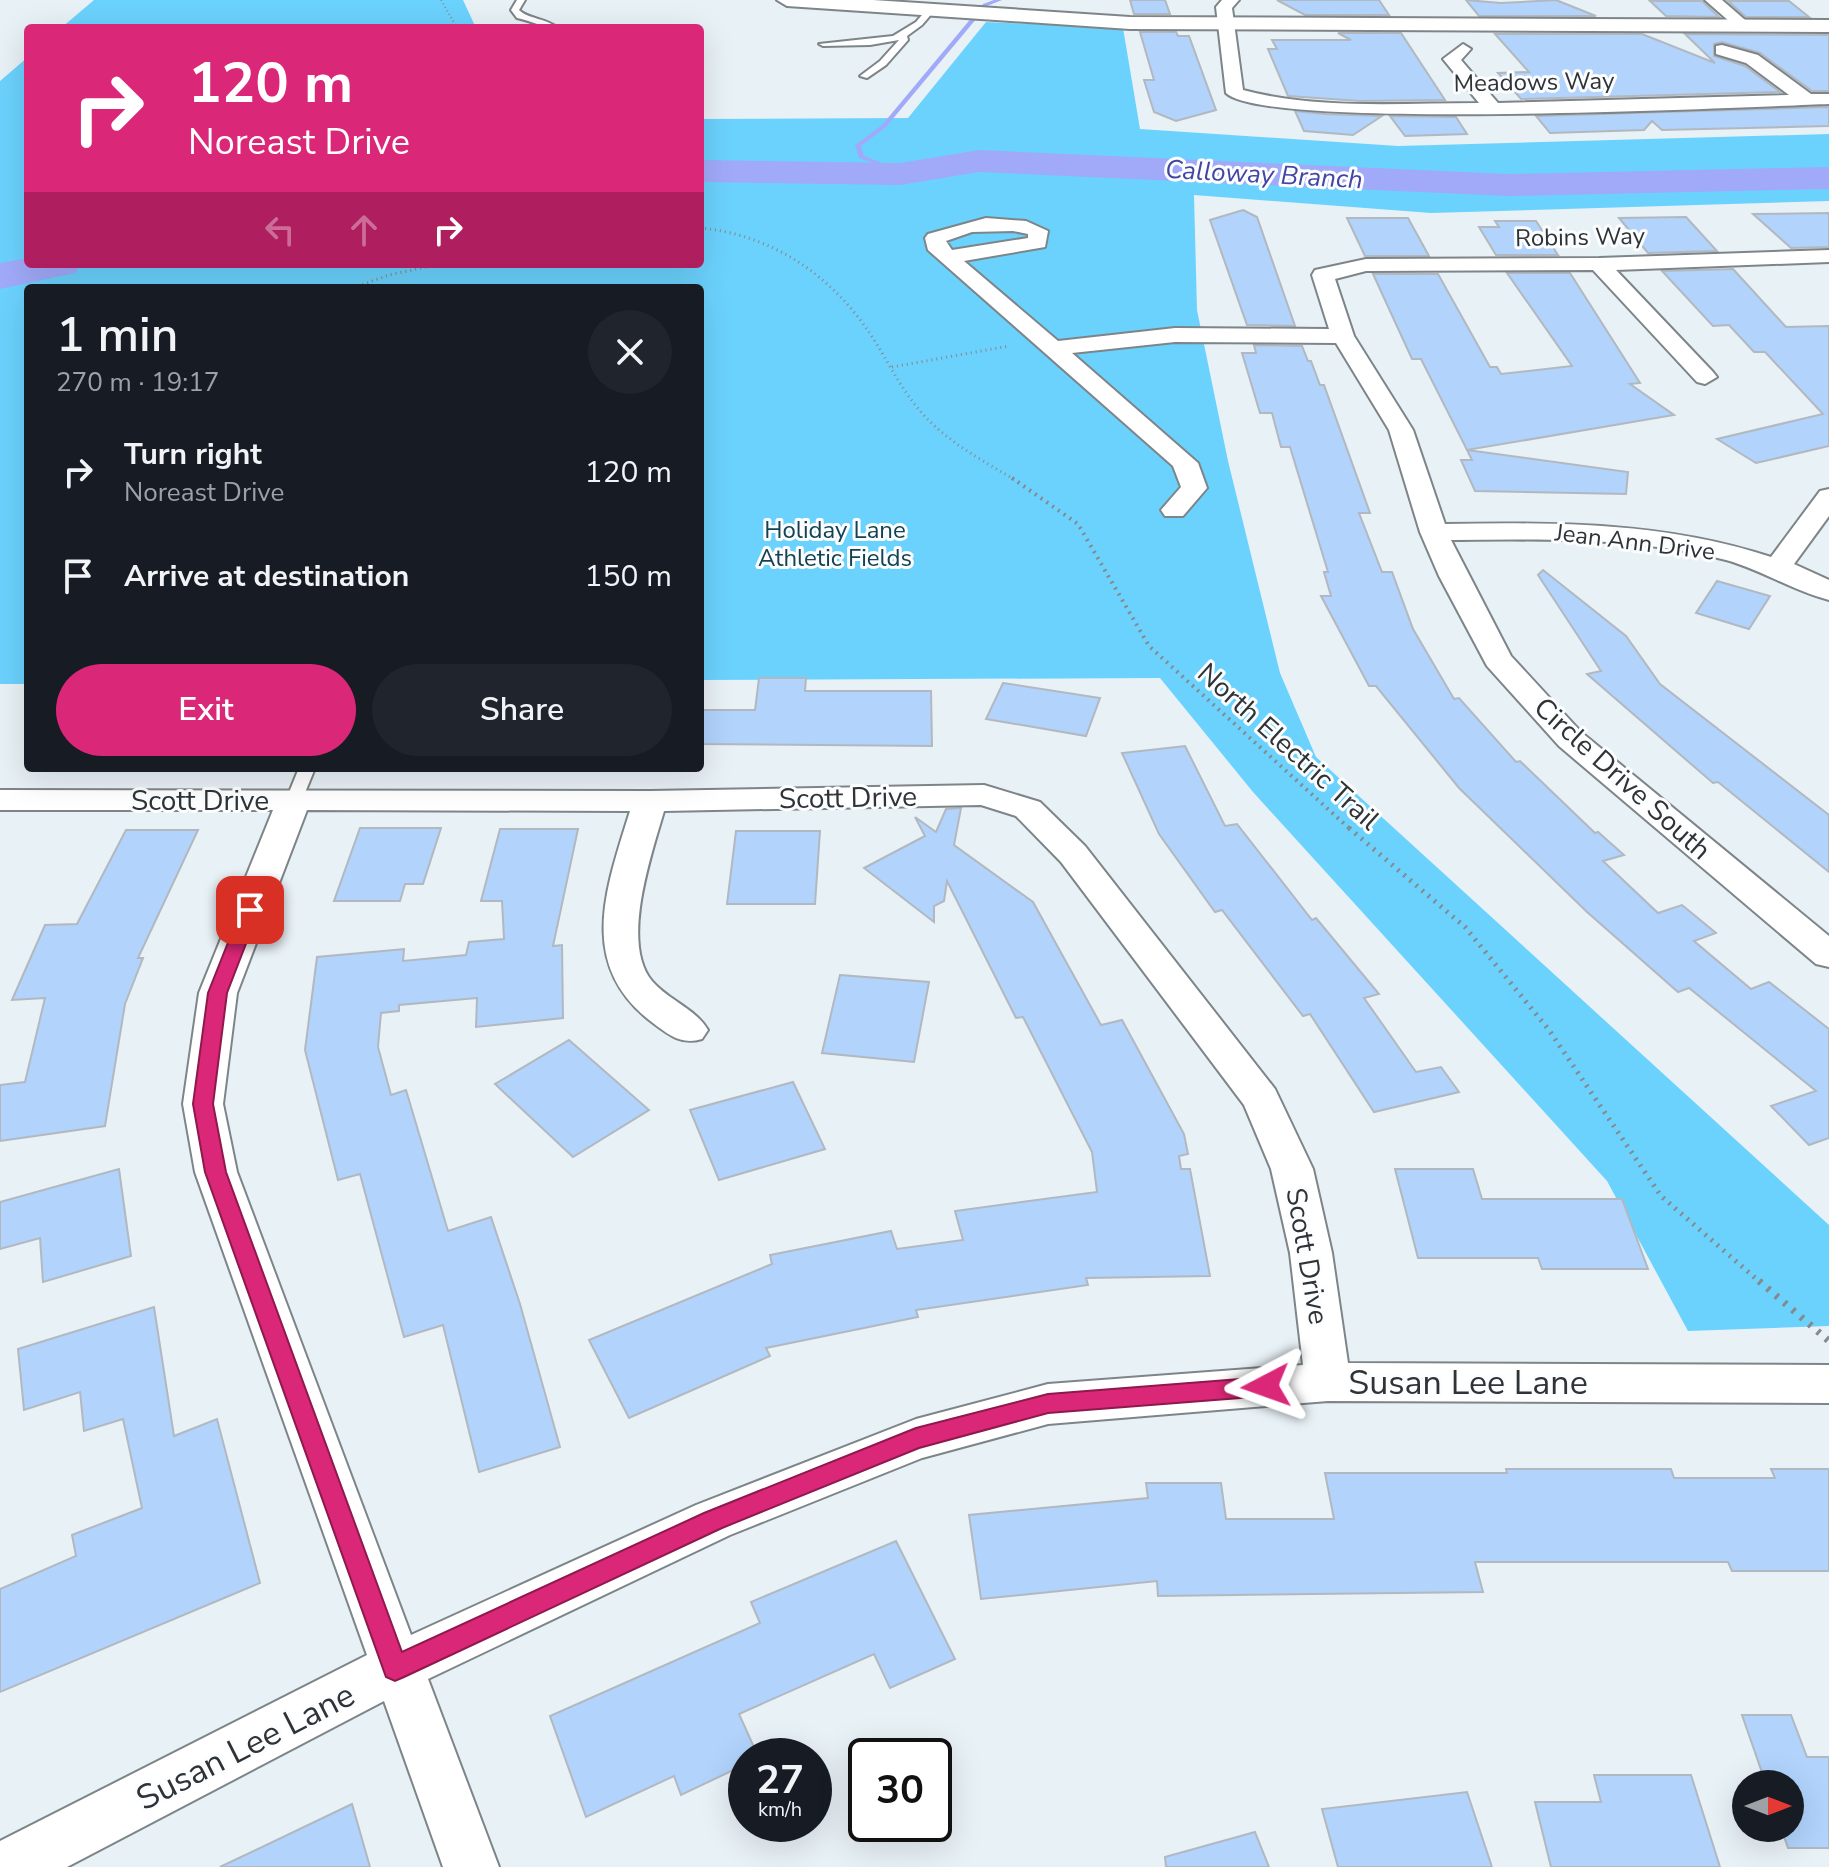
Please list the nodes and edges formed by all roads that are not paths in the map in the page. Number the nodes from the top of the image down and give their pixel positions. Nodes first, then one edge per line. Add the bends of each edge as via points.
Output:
1 (521, 0) edge
2 (787, 0) edge
3 (1231, 0) edge
4 (1713, 0) edge
5 (930, 11) junction
6 (548, 24) edge
7 (1227, 24) junction
8 (1744, 26) junction
9 (1829, 26) edge
10 (905, 38) junction
11 (823, 44) dead end
12 (1463, 49) dead end
13 (1722, 50) dead end
14 (864, 76) dead end
15 (1829, 99) edge
16 (1807, 100) junction
17 (1492, 107) junction
18 (1829, 256) edge
19 (948, 257) dead end
20 (1599, 264) junction
21 (1331, 270) joint
22 (1343, 336) junction
23 (1051, 344) junction
24 (1705, 377) dead end
25 (1829, 497) edge
26 (1174, 510) dead end
27 (1434, 532) junction
28 (1776, 569) junction
29 (1829, 591) edge
30 (300, 784) edge
31 (0, 800) edge
32 (650, 801) junction
33 (1829, 955) edge
34 (689, 1030) dead end
35 (1328, 1382) junction
36 (1829, 1384) edge
37 (395, 1668) junction
38 (9, 1867) edge
39 (471, 1867) edge

1 - 6 lane via 515,10 520,16
2 - 5 street
3 - 7 street via 1224,7
4 - 8 street
5 - 7 street
5 - 10 lane
7 - 8 street
7 - 17 street, Meadows Way via 1235,93 1240,98 1343,108
8 - 9 street
10 - 11 lane
10 - 14 lane
12 - 17 street via 1451,59
13 - 16 street via 1752,59
15 - 16 street, Meadows Way
16 - 17 street, Meadows Way
18 - 20 street, Robins Way
19 - 23 street
20 - 21 street, Robins Way via 1366,265
20 - 24 street
21 - 22 street, Circle Drive South via 1323,275
22 - 23 street via 1219,334
22 - 27 street, Circle Drive South via 1401,430
23 - 26 street via 1185,463 1194,488
25 - 28 street
27 - 28 street, Jean Ann Drive via 1543,531 1641,538 1729,554
27 - 33 street, Circle Drive South via 1498,660 1570,739
28 - 29 street, Jean Ann Drive
30 - 31 street, Scott Drive
30 - 32 street, Scott Drive
30 - 37 street via 218,993 203,1104 216,1172
32 - 34 street via 625,893 622,942 627,970 650,1003
32 - 35 street, Scott Drive via 984,795 1028,809 1073,854 1261,1099 1292,1169 1311,1253
35 - 36 street, Susan Lee Lane
35 - 37 street, Susan Lee Lane via 1048,1404 916,1439 713,1520
37 - 38 street, Susan Lee Lane
37 - 39 street

